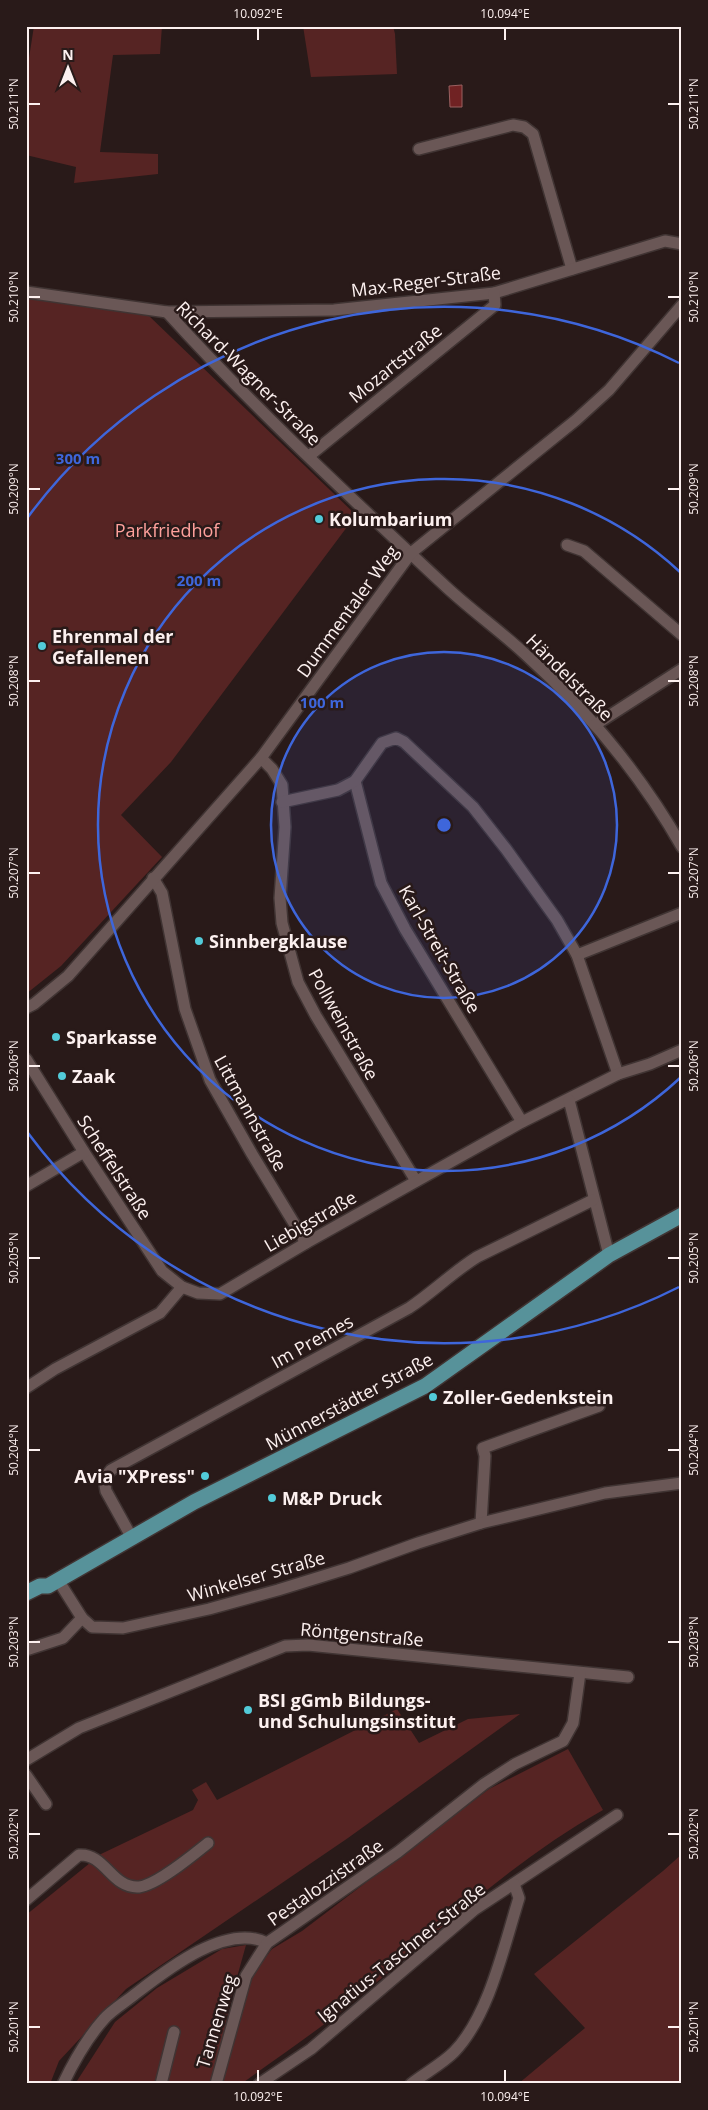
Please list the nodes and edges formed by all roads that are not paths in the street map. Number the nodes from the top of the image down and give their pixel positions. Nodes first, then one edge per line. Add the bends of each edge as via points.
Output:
1 (419, 149) dead end
2 (682, 244) edge
3 (572, 269) junction
4 (26, 292) edge
5 (494, 293) junction
6 (682, 305) edge
7 (167, 312) junction
8 (309, 456) junction
9 (567, 545) dead end
10 (411, 552) junction
11 (682, 635) edge
12 (682, 669) edge
13 (596, 725) junction
14 (261, 758) junction
15 (355, 781) junction
16 (282, 802) junction
17 (682, 847) edge
18 (153, 878) junction
19 (682, 913) edge
20 (577, 955) junction
21 (26, 1008) edge
22 (682, 1050) edge
23 (26, 1059) edge
24 (618, 1074) junction
25 (569, 1100) junction
26 (522, 1122) junction
27 (84, 1152) junction
28 (416, 1181) junction
29 (26, 1186) edge
30 (593, 1200) junction
31 (682, 1215) edge
32 (306, 1242) junction
33 (609, 1255) junction
34 (182, 1287) junction
35 (26, 1388) edge
36 (599, 1406) dead end
37 (682, 1483) edge
38 (482, 1523) junction
39 (132, 1538) junction
40 (53, 1583) junction
41 (26, 1593) edge
42 (26, 1604) edge
43 (82, 1618) junction
44 (26, 1650) edge
45 (580, 1672) junction
46 (628, 1676) dead end
47 (26, 1760) edge
48 (26, 1775) edge
49 (46, 1804) dead end
50 (617, 1815) dead end
51 (208, 1843) dead end
52 (514, 1884) junction
53 (26, 1900) edge
54 (267, 1943) junction
55 (174, 2032) dead end
56 (63, 2084) edge
57 (161, 2084) edge
58 (216, 2084) edge
59 (259, 2084) edge
60 (411, 2084) edge

1 - 3 street via 513,125 524,127 533,134
2 - 3 street, Max-Reger-Straße via 665,241
3 - 5 street, Max-Reger-Straße
4 - 7 street, Richard-Wagner-Straße
5 - 7 street, Max-Reger-Straße via 334,310
5 - 8 street, Mozartstraße via 495,305
6 - 10 street, Dummentaler Weg via 608,390 576,420
7 - 8 street, Richard-Wagner-Straße
8 - 10 street, Richard-Wagner-Straße
9 - 11 street via 584,551
10 - 13 street, Händelstraße via 442,583 526,654
10 - 14 street, Dummentaler Weg
12 - 13 street
13 - 17 street, Händelstraße via 662,812
14 - 16 street, Pollweinstraße via 282,785
14 - 18 street, Dummentaler Weg
15 - 16 street via 338,790
15 - 20 street via 382,743 396,738 404,742 473,807 557,920
15 - 26 street, Karl-Streit-Straße via 381,882 405,929
16 - 28 street, Pollweinstraße via 285,827 280,898 282,922 298,982
18 - 21 street, Dummentaler Weg via 68,976
18 - 32 street, Littmannstraße via 162,894 185,1009 210,1080
19 - 20 street
20 - 24 street
22 - 24 street, Liebigstraße
23 - 27 street, Scheffelstraße
24 - 25 street, Liebigstraße
25 - 26 street, Liebigstraße
25 - 30 street
26 - 28 street, Liebigstraße
27 - 29 street
27 - 34 street, Scheffelstraße via 162,1271
28 - 32 street, Liebigstraße
30 - 33 street
30 - 39 street, Im Premes via 477,1257 410,1308 111,1470 104,1479 106,1491
31 - 33 main road, Münnerstädter Straße
32 - 34 street, Liebigstraße via 220,1294 198,1293
33 - 39 main road, Münnerstädter Straße via 426,1386 194,1502
34 - 35 street via 160,1312
36 - 38 street via 483,1448
37 - 38 street, Winkelser Straße via 605,1493
38 - 43 street, Winkelser Straße via 349,1568 209,1609 122,1628 92,1627
39 - 40 main road, Münnerstädter Straße
40 - 41 main road, Münnerstädter Straße
40 - 42 main road, Münnerstädter Straße via 46,1592
40 - 43 street
43 - 44 street via 63,1638
45 - 46 street, Röntgenstraße
45 - 47 street, Röntgenstraße via 308,1645 285,1646 79,1728
45 - 54 street, Pestalozzistraße via 573,1723 563,1741 514,1764 484,1784 398,1852
48 - 49 street
50 - 52 street, Ignatius-Taschner-Straße
51 - 53 street via 162,1877 139,1887 121,1884 96,1859 79,1856
52 - 59 street, Ignatius-Taschner-Straße via 474,1910 310,2049
52 - 60 street via 519,1898 485,2003 472,2029 454,2052
54 - 56 street, Pestalozzistraße via 243,1937 213,1945 171,1967 105,2018
54 - 58 street, Tannenweg via 246,1976
55 - 57 street

